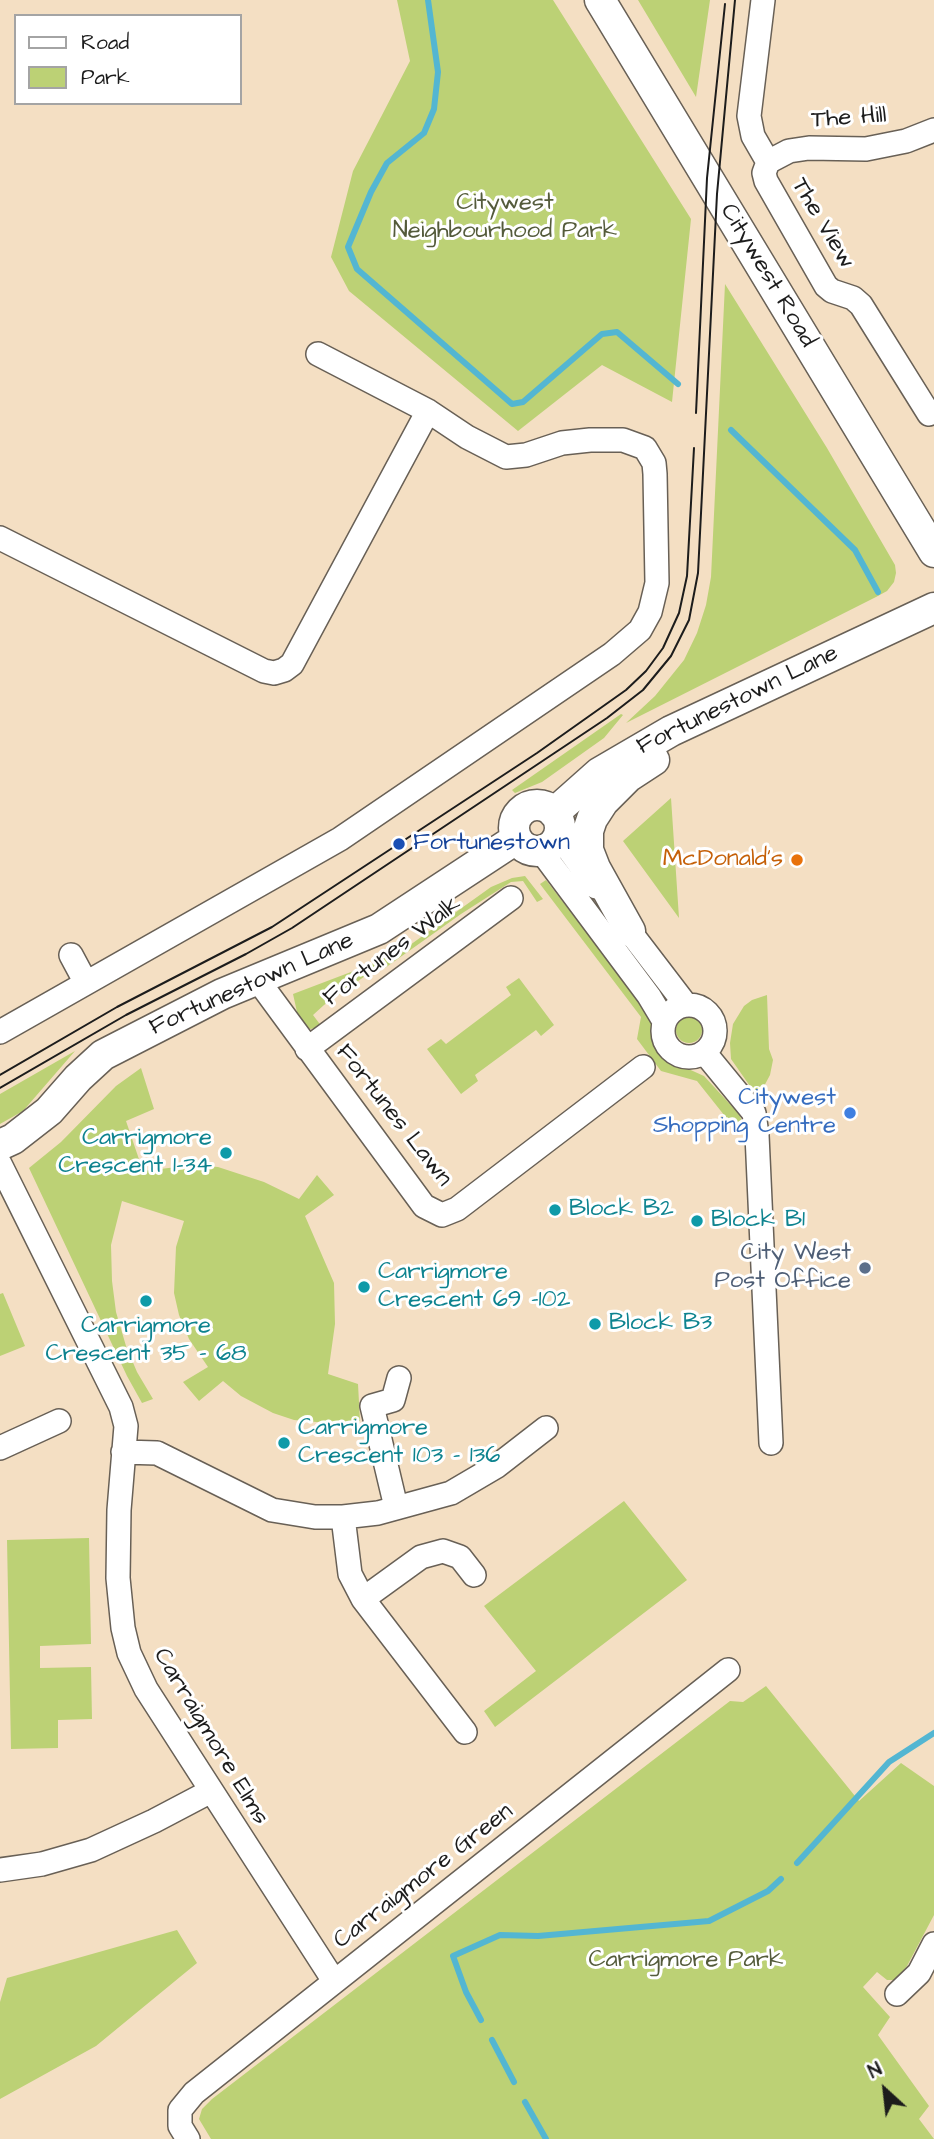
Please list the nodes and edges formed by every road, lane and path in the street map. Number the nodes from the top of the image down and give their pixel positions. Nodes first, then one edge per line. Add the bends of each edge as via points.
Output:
1 (600, 0) edge
2 (763, 0) edge
3 (934, 130) edge
4 (768, 162) junction
5 (318, 354) dead end
6 (928, 404) edge
7 (428, 411) junction
8 (0, 538) edge
9 (934, 552) edge
10 (934, 608) edge
11 (777, 680) junction
12 (542, 835) junction
13 (511, 898) dead end
14 (630, 931) junction
15 (71, 955) dead end
16 (257, 979) junction
17 (86, 983) junction
18 (686, 1005) junction
19 (664, 1021) junction
20 (0, 1032) edge
21 (307, 1049) junction
22 (705, 1052) junction
23 (643, 1067) dead end
24 (0, 1145) edge
25 (0, 1164) edge
26 (5, 1189) edge
27 (399, 1378) dead end
28 (59, 1421) dead end
29 (546, 1428) dead end
30 (771, 1443) dead end
31 (0, 1448) edge
32 (123, 1452) junction
33 (396, 1507) junction
34 (343, 1517) junction
35 (474, 1575) dead end
36 (363, 1599) junction
37 (729, 1670) dead end
38 (465, 1732) dead end
39 (211, 1791) junction
40 (0, 1870) edge
41 (934, 1944) edge
42 (334, 1981) junction
43 (897, 1994) dead end
44 (188, 2139) edge

1 - 9 street, Citywest Road
2 - 4 street, The View via 749,116 753,136
3 - 4 street, The Hill via 866,149 789,151
4 - 6 street, The View via 766,181 826,286 861,305
5 - 7 street
7 - 8 street via 292,664 274,674
7 - 17 street via 506,457 590,440 623,440 645,448 655,474 657,583 646,621 612,654 341,838
10 - 11 street, Fortunestown Lane
11 - 12 street, Fortunestown Lane via 598,773
11 - 14 street via 759,700 628,777 597,810 588,831 588,850
12 - 14 street
12 - 16 street, Fortunestown Lane via 379,929
12 - 19 street
13 - 21 street, Fortunes Walk
14 - 18 street
15 - 17 street
16 - 21 street, Fortunes Lawn
16 - 24 street, Fortunestown Lane via 103,1055 49,1111
17 - 20 street
18 - 19 street via 673,1010
18 - 22 street via 702,1008 714,1021 714,1038
19 - 22 street via 663,1038 673,1052 688,1058
21 - 23 street, Fortunes Lawn via 424,1206 442,1215 457,1209
22 - 30 street via 754,1113
25 - 26 street, Carraigmore Elms
26 - 32 street, Carraigmore Elms via 121,1407 126,1426
27 - 33 street via 393,1400 372,1406
28 - 31 street
29 - 33 street via 497,1466 451,1493
32 - 34 street via 157,1454 272,1510
32 - 39 street, Carraigmore Elms via 118,1578 129,1653 146,1689
33 - 34 street
34 - 36 street via 349,1574
35 - 36 street via 460,1557 443,1551 421,1557
36 - 38 street
37 - 42 street, Carraigmore Green
39 - 40 street via 91,1850
39 - 42 street, Carraigmore Elms
41 - 43 street via 919,1973
42 - 44 street, Carraigmore Green via 194,2093 180,2110 180,2126

